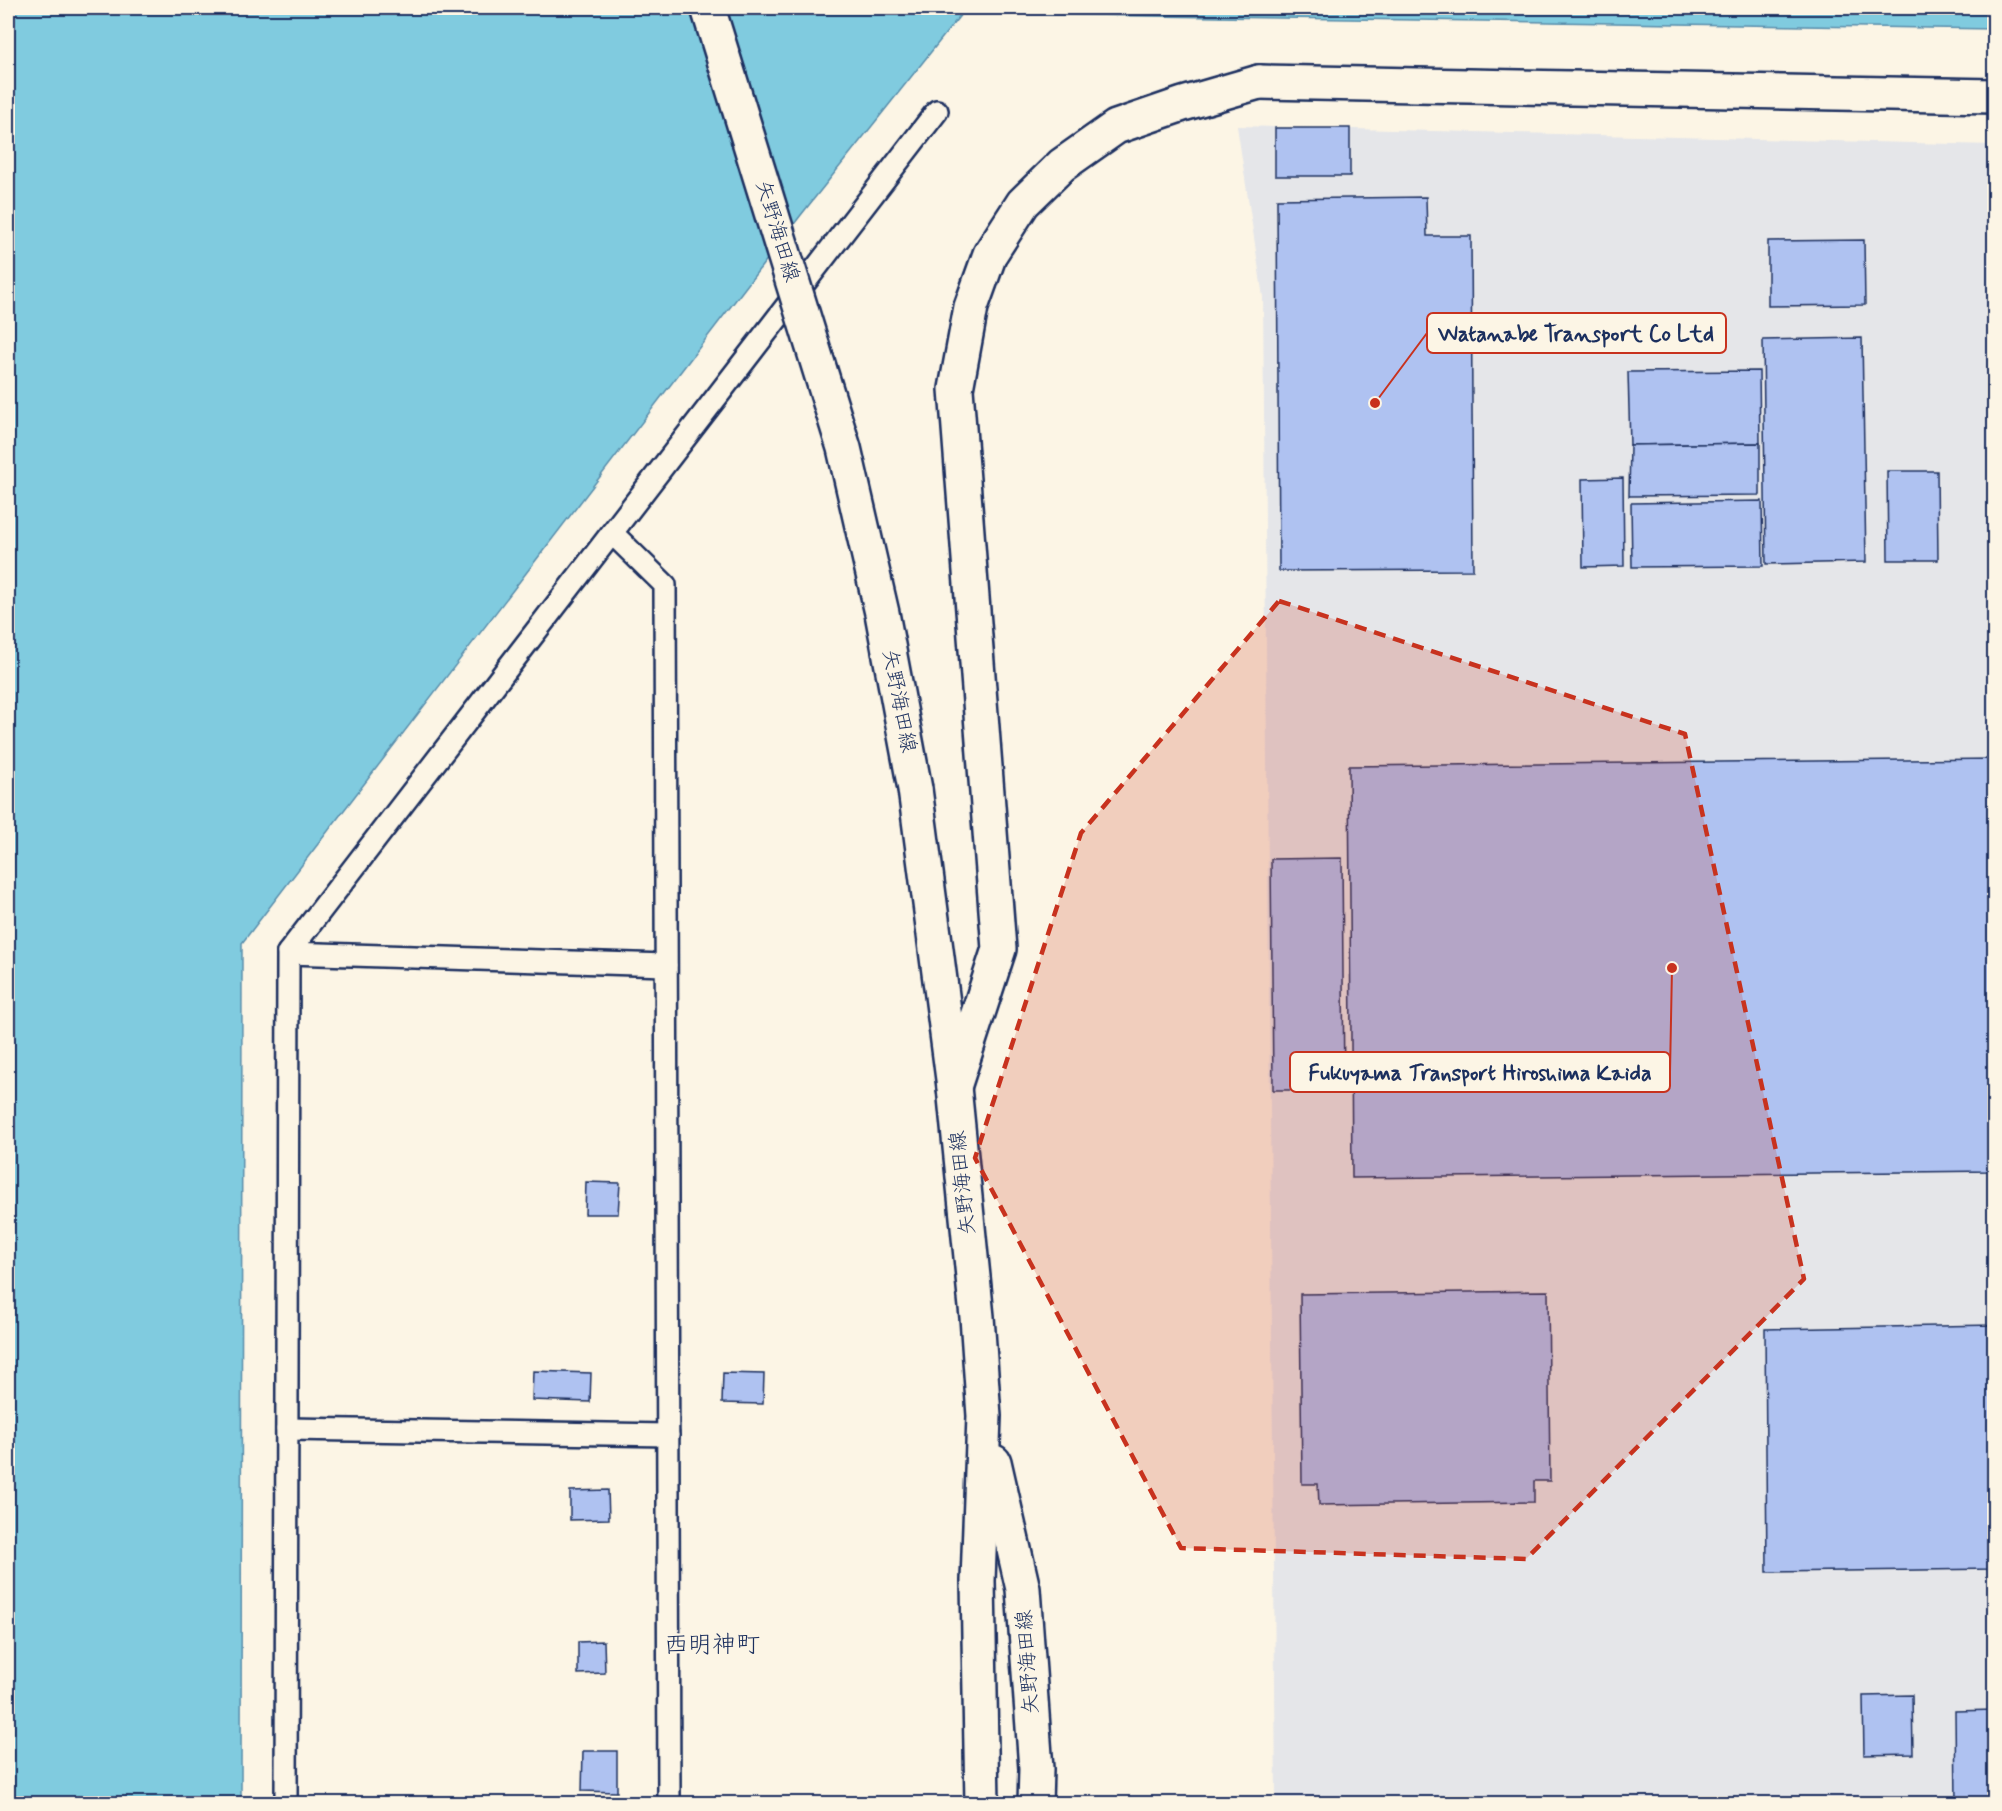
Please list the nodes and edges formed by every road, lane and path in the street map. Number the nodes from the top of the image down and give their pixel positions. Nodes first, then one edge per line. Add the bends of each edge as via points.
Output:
1 (708, 8) edge
2 (1995, 96) edge
3 (938, 111) dead end
4 (612, 533) junction
5 (288, 953) junction
6 (666, 965) junction
7 (954, 1087) junction
8 (984, 1416) junction
9 (287, 1429) junction
10 (668, 1435) junction
11 (286, 1803) edge
12 (669, 1803) edge
13 (982, 1803) edge
14 (1035, 1803) edge

1 - 7 main road, 矢野海田線, bridge via 844,448 882,613 915,789
2 - 7 main road via 1259,82 1116,127 1062,165 1023,203 990,254 971,307 957,389 999,949
3 - 4 lane
4 - 5 lane
4 - 6 lane via 665,585
5 - 6 lane
5 - 9 lane
6 - 10 lane
7 - 8 main road, 矢野海田線
8 - 13 main road, 矢野海田線 via 978,1581
8 - 14 main road, 矢野海田線 via 1023,1589
9 - 10 lane
9 - 11 lane
10 - 12 lane

